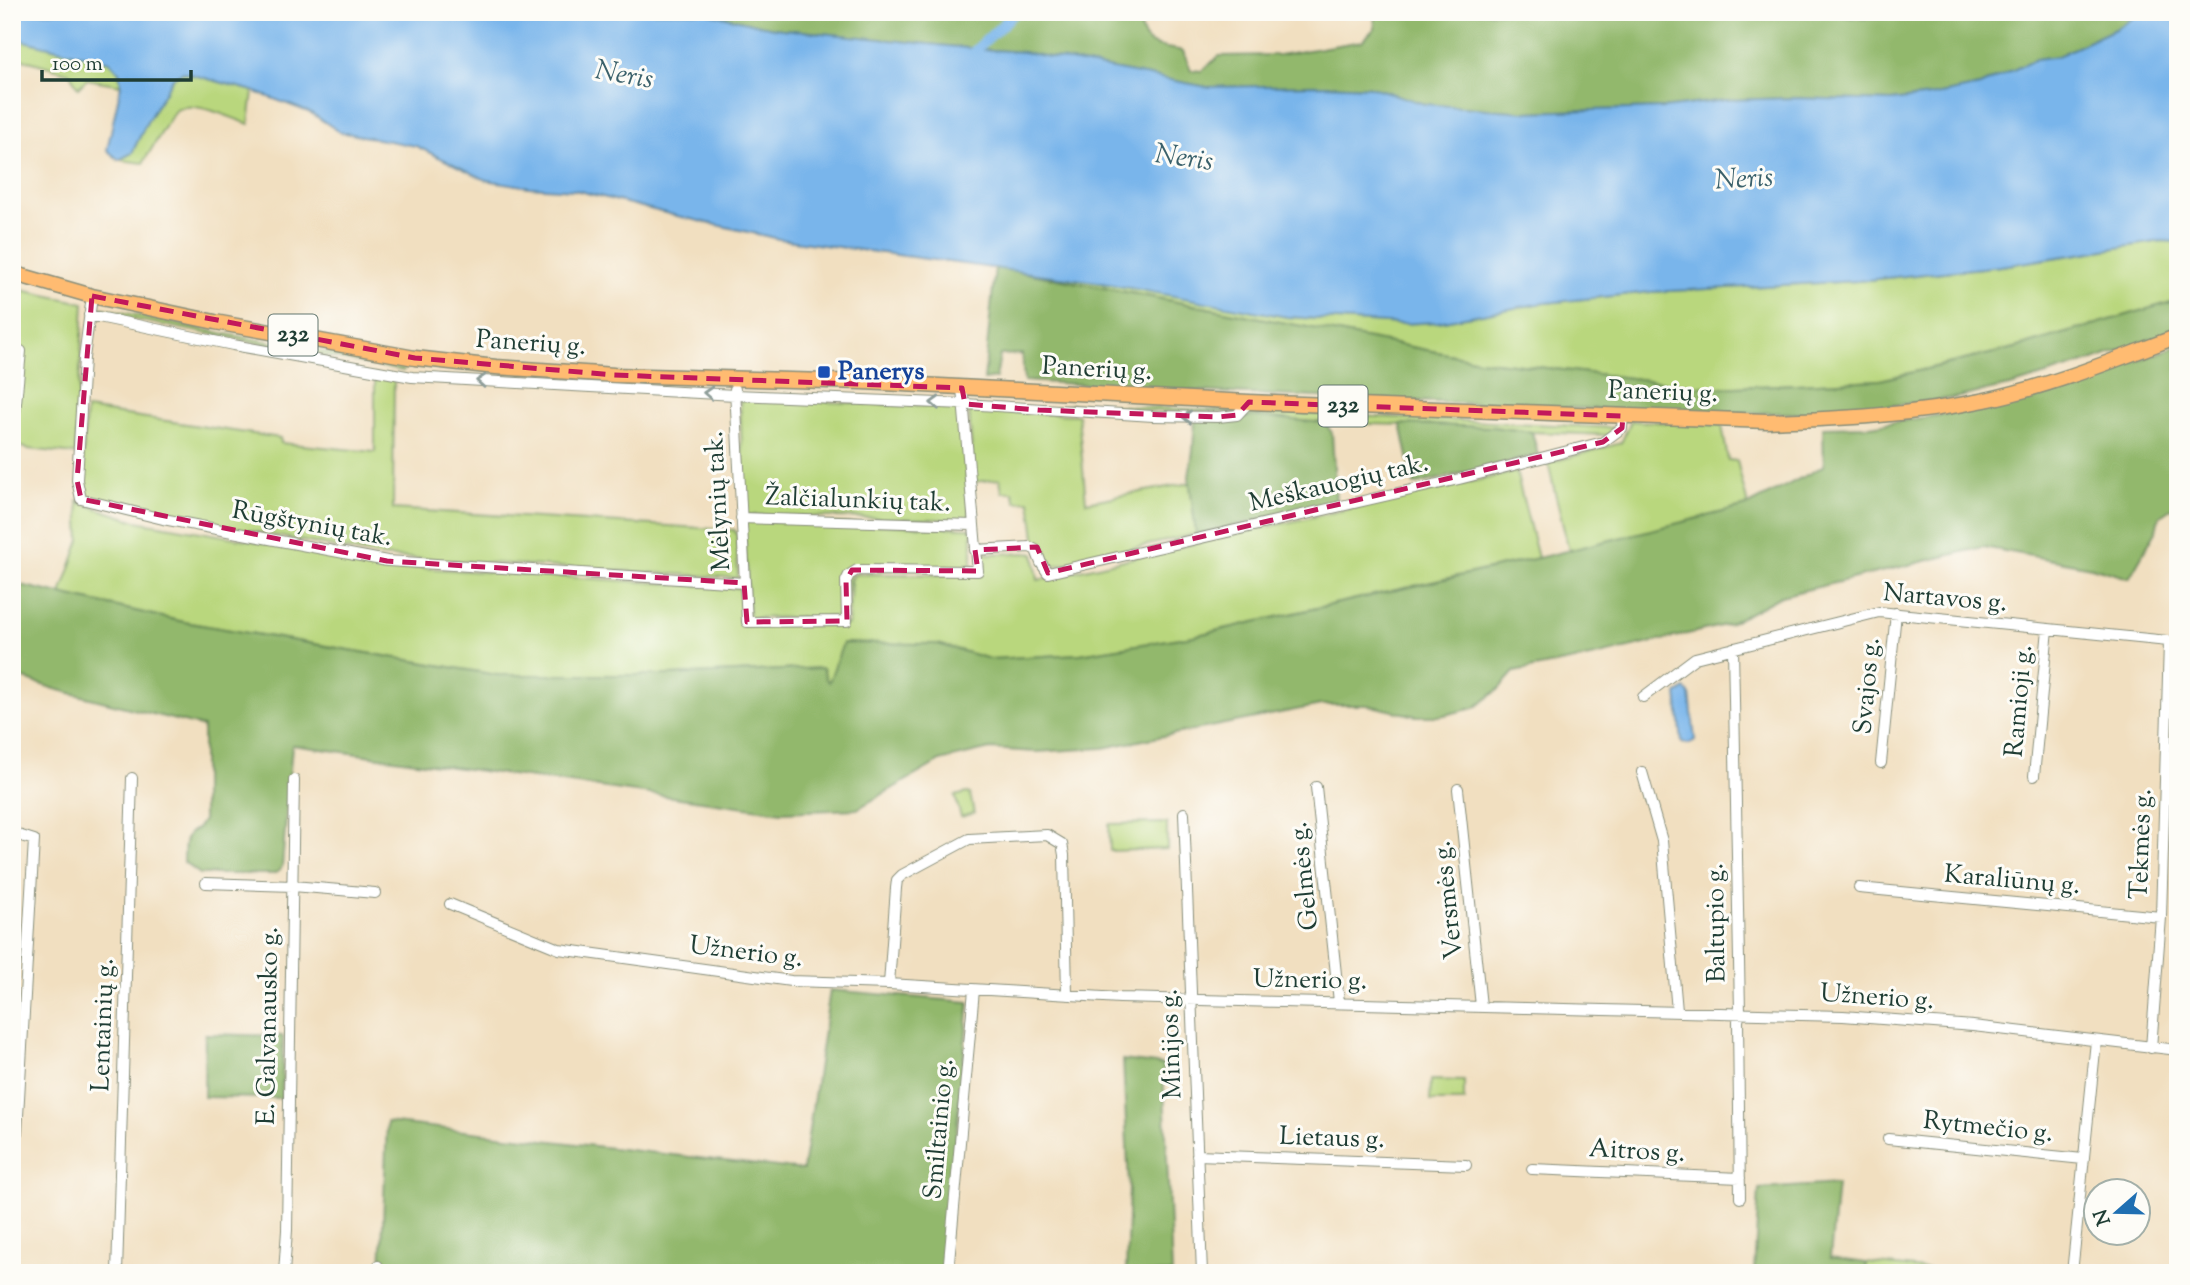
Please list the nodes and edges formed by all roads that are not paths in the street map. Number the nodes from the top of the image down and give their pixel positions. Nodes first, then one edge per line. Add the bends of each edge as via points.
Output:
1 (12, 273) edge
2 (92, 296) junction
3 (89, 315) junction
4 (2178, 336) edge
5 (21, 351) dead end
6 (735, 387) junction
7 (962, 388) junction
8 (1249, 402) junction
9 (965, 404) junction
10 (1623, 416) junction
11 (12, 445) edge
12 (741, 518) junction
13 (973, 526) junction
14 (975, 550) junction
15 (744, 583) junction
16 (1896, 613) junction
17 (2048, 629) junction
18 (2173, 642) edge
19 (1734, 648) junction
20 (1643, 697) dead end
21 (1881, 762) dead end
22 (1642, 772) dead end
23 (2034, 776) dead end
24 (132, 778) dead end
25 (294, 780) dead end
26 (1316, 787) dead end
27 (1458, 789) dead end
28 (1184, 813) dead end
29 (12, 833) edge
30 (206, 883) dead end
31 (293, 886) junction
32 (1859, 888) dead end
33 (375, 893) dead end
34 (450, 904) dead end
35 (2161, 917) junction
36 (888, 984) junction
37 (974, 990) junction
38 (1067, 994) junction
39 (1192, 999) junction
40 (1339, 1002) junction
41 (1481, 1006) junction
42 (1677, 1012) junction
43 (1740, 1012) junction
44 (2096, 1041) junction
45 (2151, 1048) junction
46 (2178, 1050) edge
47 (1888, 1139) dead end
48 (1197, 1155) junction
49 (12, 1158) edge
50 (2083, 1159) junction
51 (1466, 1165) dead end
52 (1532, 1169) dead end
53 (1740, 1178) junction
54 (1740, 1198) dead end
55 (117, 1273) edge
56 (284, 1273) edge
57 (948, 1273) edge
58 (1202, 1273) edge
59 (2072, 1273) edge

1 - 2 main road, Panerių g. / 232
2 - 3 street, Rūgštynių tak.
2 - 6 main road, Panerių g. / 232 via 415,359
6 -> 3 street via 412,377
3 - 15 street, Rūgštynių tak. via 77,480 81,499 387,561
4 - 10 main road, Panerių g. / 232 via 2019,391 1939,408 1767,421
5 - 11 street
6 - 7 main road, Panerių g. / 232 via 864,382
9 -> 6 street
6 - 12 street, Mėlynių tak.
7 - 8 main road, Panerių g. / 232
7 - 9 street
8 -> 9 street via 1237,415 1218,417
8 - 10 main road, Panerių g. / 232
9 - 13 street
10 - 14 street, Meškauogių tak. via 1622,428 1602,442 1048,573 1030,547
12 - 13 street, Žalčialunkių tak.
12 - 15 street, Mėlynių tak.
13 - 14 street
14 - 15 street, Mėlynių tak. via 978,571 857,570 846,581 847,621 747,622
16 - 17 street, Nartavos g.
16 - 19 street, Nartavos g. via 1879,612
16 - 21 street, Svajos g.
17 - 18 street, Nartavos g.
17 - 23 street, Ramioji g.
18 - 35 street, Tekmės g.
19 - 20 street, Nartavos g. via 1695,658
19 - 43 street, Baltupio g.
22 - 42 street via 1662,841
24 - 55 street, Lentainių g.
25 - 31 street, E. Galvanausko g.
26 - 40 street, Gelmės g.
27 - 41 street, Versmės g.
28 - 39 street, Minijos g.
29 - 49 street via 34,840
30 - 31 street
31 - 33 street
31 - 56 street, E. Galvanausko g.
32 - 35 street, Karaliūnų g.
34 - 36 street, Užnerio g. via 559,949 791,981
35 - 45 street, Tekmės g.
36 - 37 street, Užnerio g.
36 - 38 street via 897,880 902,875 969,839 1047,835 1062,844 1064,855
37 - 38 street, Užnerio g.
37 - 57 street, Smiltainio g.
38 - 39 street, Užnerio g.
39 - 40 street, Užnerio g.
39 - 48 street, Minijos g.
40 - 41 street, Užnerio g.
41 - 42 street, Užnerio g.
42 - 43 street, Užnerio g.
43 - 44 street, Užnerio g. via 1973,1026
43 - 53 street, Baltupio g.
44 - 45 street, Užnerio g.
44 - 50 street
45 - 46 street, Užnerio g.
47 - 50 street, Rytmečio g.
48 - 51 street, Lietaus g.
48 - 58 street, Minijos g.
50 - 59 street
52 - 53 street, Aitros g.
53 - 54 street, Baltupio g.

